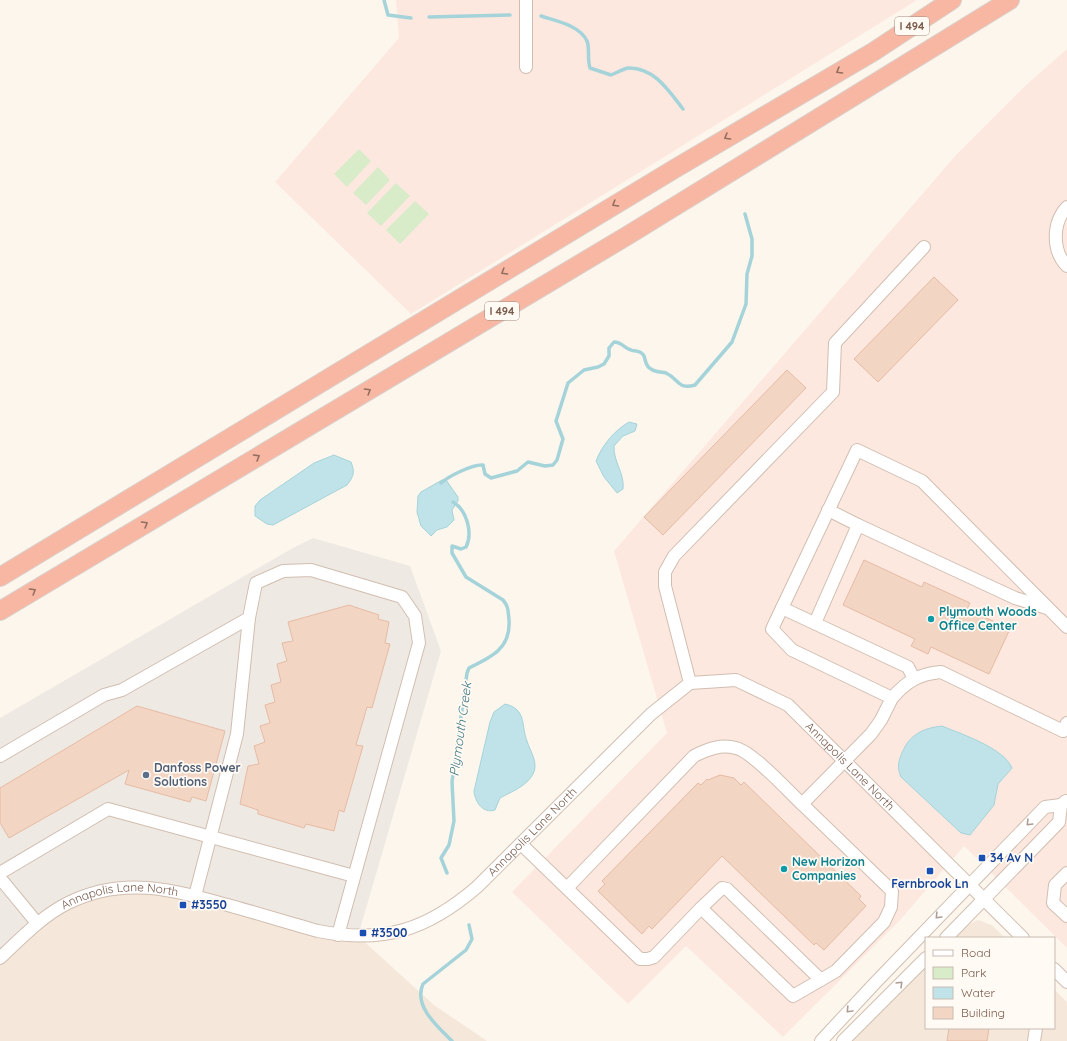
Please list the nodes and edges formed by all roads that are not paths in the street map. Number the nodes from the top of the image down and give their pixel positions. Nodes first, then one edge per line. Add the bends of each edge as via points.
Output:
1 (526, 0) edge
2 (939, 0) edge
3 (952, 0) edge
4 (1020, 0) edge
5 (1006, 3) edge
6 (873, 52) junction
7 (526, 67) dead end
8 (1067, 207) edge
9 (924, 247) dead end
10 (1067, 266) edge
11 (828, 510) junction
12 (858, 525) junction
13 (0, 577) edge
14 (782, 608) junction
15 (1048, 608) junction
16 (0, 611) edge
17 (249, 618) junction
18 (815, 623) junction
19 (1067, 627) edge
20 (914, 679) junction
21 (690, 683) junction
22 (892, 698) junction
23 (1067, 723) edge
24 (0, 756) edge
25 (844, 760) junction
26 (802, 804) junction
27 (1065, 805) edge
28 (211, 838) junction
29 (521, 844) junction
30 (0, 873) edge
31 (1067, 873) edge
32 (354, 876) junction
33 (0, 878) edge
34 (969, 885) junction
35 (567, 888) junction
36 (195, 896) junction
37 (984, 900) junction
38 (701, 908) junction
39 (1067, 916) edge
40 (37, 923) junction
41 (338, 935) junction
42 (947, 937) edge
43 (1021, 937) edge
44 (1, 954) edge
45 (925, 959) edge
46 (821, 980) junction
47 (1036, 1029) edge
48 (821, 1041) edge
49 (843, 1041) edge
50 (1034, 1041) edge

1 - 7 street
2 - 6 highway
3 - 6 highway, I 494
4 - 5 highway
16 -> 5 highway, I 494 via 630,234
6 -> 13 highway, I 494 via 676,168
8 - 10 street via 1057,223 1055,238 1060,259
9 - 21 street via 835,343 833,392 674,556 665,572 665,586
11 - 12 street
11 - 14 street
11 - 15 street via 857,450 922,481
12 - 15 street via 1015,598
12 - 18 street
14 - 18 street
14 - 22 street via 772,629 792,650
15 - 19 street
17 - 24 street via 122,690 104,695
17 - 28 street via 237,734
17 - 32 street via 256,583 283,571 311,570 402,597 415,616 419,643
18 - 20 street via 908,667
20 - 22 street
20 - 23 street via 926,673 941,672 1063,731
21 - 25 street, Annapolis Lane North via 736,680 788,705
21 - 29 street, Annapolis Lane North via 651,714
22 - 25 street via 881,720
25 - 26 street
25 - 34 street, Annapolis Lane North
26 - 35 street via 749,755 737,748 722,746 709,749 694,756
26 - 46 street via 892,891 891,907 884,922 836,971
27 -> 34 street via 1045,807
27 - 37 street via 1060,822
28 - 30 street via 108,808
28 - 32 street
28 - 36 street
29 - 35 street
29 - 41 street, Annapolis Lane North via 455,906 429,921 390,934
31 - 39 street via 1055,885 1053,903
32 - 41 street
33 - 40 street
34 - 37 street, Annapolis Lane North
34 -> 48 street
35 - 38 street via 640,958 654,957
36 - 40 street, Annapolis Lane North via 154,888 124,887 95,893 68,903
36 - 41 street, Annapolis Lane North
37 - 42 street
37 - 43 street, Annapolis Lane North
38 - 46 street via 793,996
38 - 46 street via 722,888 727,889
40 - 44 street, Annapolis Lane North
49 -> 45 street
47 - 50 street

